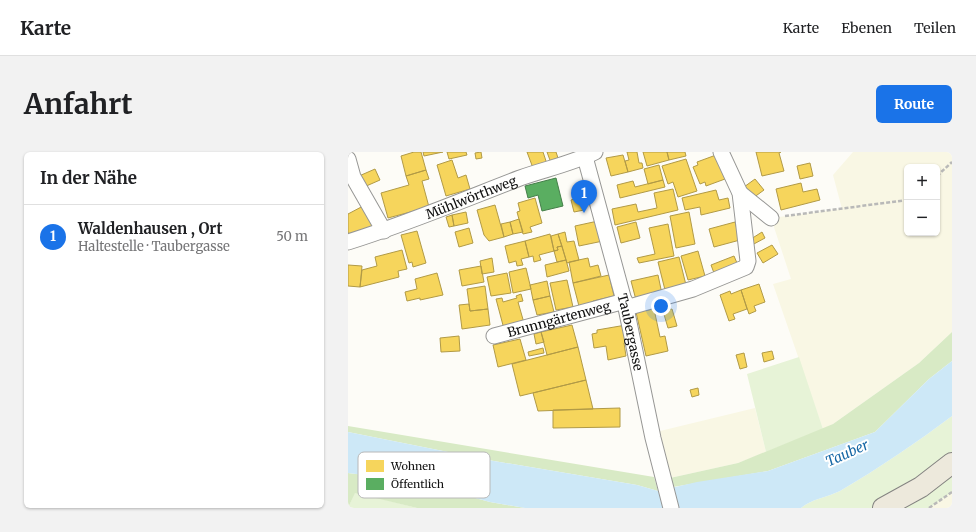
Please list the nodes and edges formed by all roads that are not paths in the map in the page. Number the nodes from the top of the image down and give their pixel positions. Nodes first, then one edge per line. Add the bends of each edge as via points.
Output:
1 (721, 152) edge
2 (590, 154) edge
3 (348, 159) edge
4 (740, 194) junction
5 (771, 218) road end
6 (384, 231) junction
7 (348, 242) edge
8 (626, 304) junction
9 (494, 336) dead end
10 (952, 463) edge
11 (671, 508) edge
12 (883, 508) edge

1 - 4 street, Brunngärtenweg
2 - 6 street, Mühlwörthweg via 527,175
2 - 8 street, Taubergasse
3 - 6 street via 353,177
4 - 5 street
4 - 8 street, Brunngärtenweg via 748,261 746,267 693,289
6 - 7 street, Mühlwörthweg
8 - 9 street, Brunngärtenweg
8 - 11 street, Taubergasse via 653,438
10 - 12 main road via 921,486

